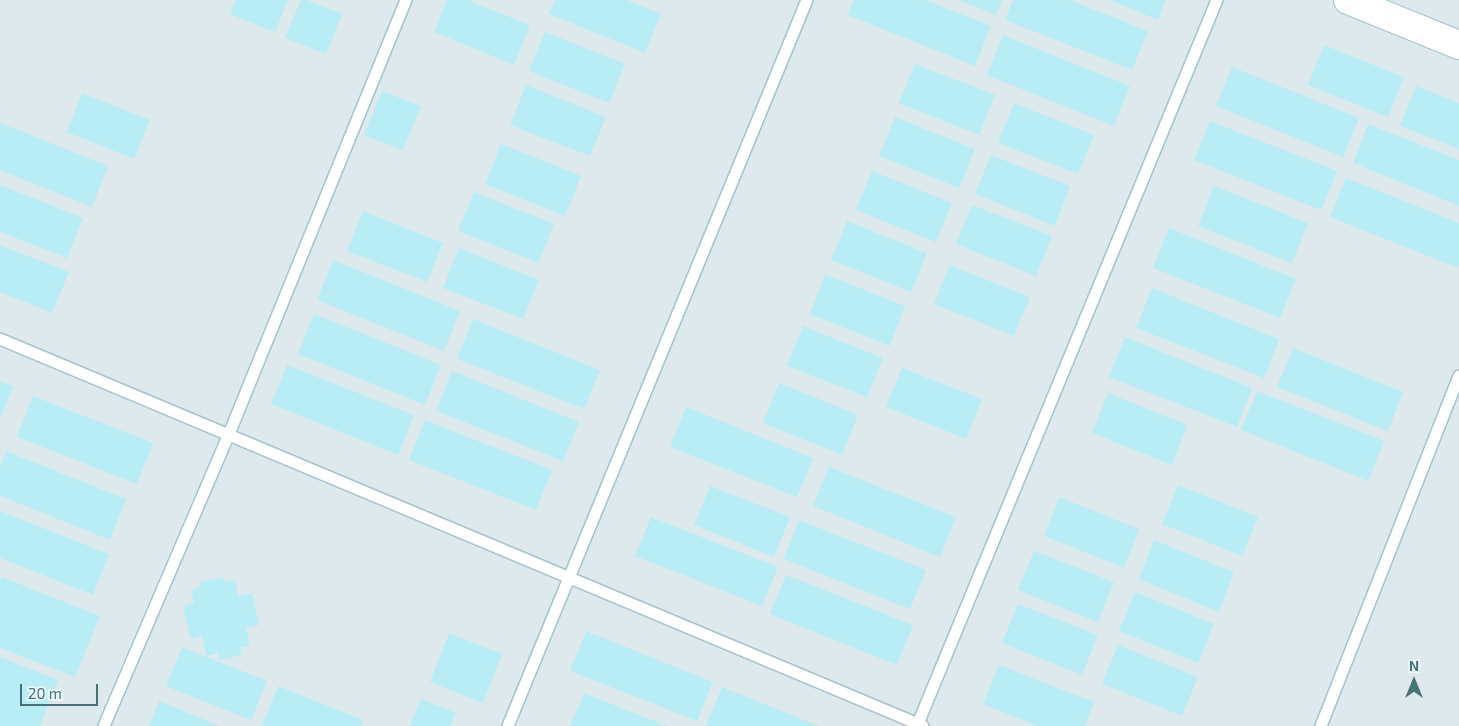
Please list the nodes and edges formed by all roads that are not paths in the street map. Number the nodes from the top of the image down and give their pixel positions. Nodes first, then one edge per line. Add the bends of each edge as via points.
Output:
1 (406, 0) edge
2 (807, 0) edge
3 (1217, 0) edge
4 (1348, 0) edge
5 (1459, 45) edge
6 (0, 339) edge
7 (1459, 376) edge
8 (229, 434) junction
9 (569, 577) junction
10 (919, 725) edge
11 (104, 726) edge
12 (508, 726) edge
13 (1321, 726) edge

1 - 8 lane
2 - 9 lane
3 - 10 lane
4 - 5 street
6 - 8 lane
7 - 13 lane
8 - 9 lane
8 - 11 lane
9 - 10 lane
9 - 12 lane

